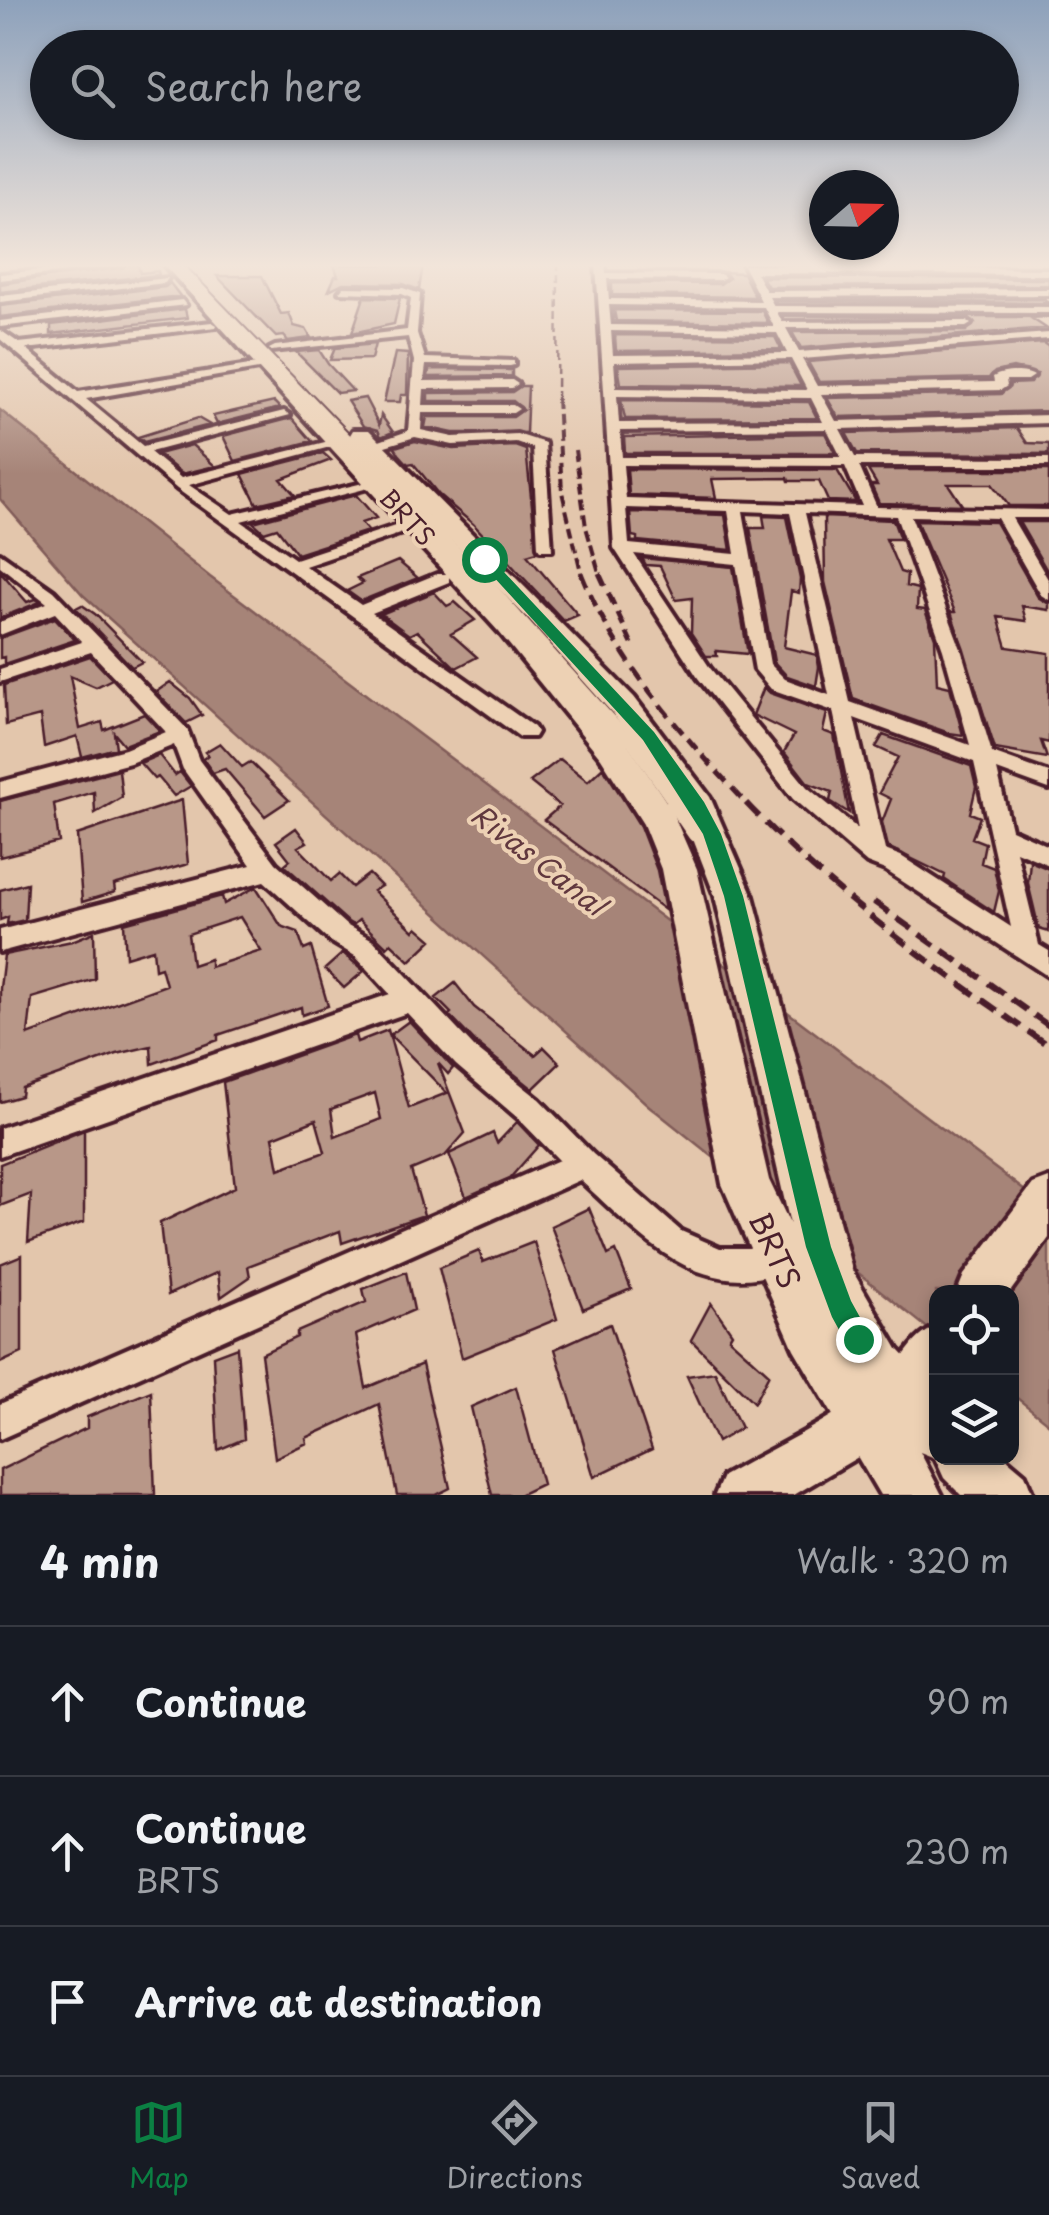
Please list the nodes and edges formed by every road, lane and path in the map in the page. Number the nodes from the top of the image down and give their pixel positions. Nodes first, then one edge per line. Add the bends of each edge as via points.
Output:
1 (2, 335) edge
2 (115, 335) edge
3 (243, 335) edge
4 (250, 335) edge
5 (251, 335) edge
6 (396, 335) edge
7 (413, 335) edge
8 (607, 335) edge
9 (784, 335) edge
10 (997, 335) edge
11 (1049, 336) edge
12 (1002, 340) junction
13 (14, 346) junction
14 (269, 356) junction
15 (794, 356) junction
16 (608, 358) junction
17 (696, 358) junction
18 (420, 361) junction
19 (510, 363) dead end
20 (1028, 376) dead end
21 (512, 384) dead end
22 (418, 385) junction
23 (610, 392) junction
24 (814, 392) junction
25 (704, 393) junction
26 (731, 393) junction
27 (73, 397) junction
28 (416, 409) junction
29 (513, 409) dead end
30 (284, 415) dead end
31 (1049, 419) edge
32 (830, 422) junction
33 (612, 427) junction
34 (747, 430) junction
35 (414, 433) junction
36 (336, 441) junction
37 (372, 446) junction
38 (140, 451) junction
39 (760, 458) junction
40 (849, 458) junction
41 (616, 461) junction
42 (1049, 462) edge
43 (375, 482) junction
44 (179, 483) junction
45 (618, 503) junction
46 (735, 508) junction
47 (797, 510) junction
48 (871, 511) junction
49 (902, 512) junction
50 (1002, 513) junction
51 (1049, 515) edge
52 (231, 519) junction
53 (415, 524) junction
54 (546, 547) dead end
55 (622, 548) junction
56 (0, 558) edge
57 (744, 560) junction
58 (296, 564) junction
59 (443, 578) dead end
60 (1049, 596) edge
61 (58, 605) junction
62 (361, 611) junction
63 (0, 630) edge
64 (95, 644) junction
65 (0, 676) edge
66 (589, 680) junction
67 (841, 706) junction
68 (527, 732) dead end
69 (180, 734) junction
70 (983, 756) junction
71 (1049, 781) edge
72 (0, 790) edge
73 (678, 813) junction
74 (1002, 835) junction
75 (875, 856) junction
76 (1049, 856) edge
77 (268, 870) junction
78 (683, 888) junction
79 (742, 930) junction
80 (0, 941) edge
81 (1028, 950) junction
82 (1049, 965) edge
83 (412, 998) junction
84 (0, 1142) edge
85 (582, 1164) junction
86 (1049, 1200) edge
87 (799, 1252) junction
88 (986, 1285) edge
89 (915, 1392) edge
90 (0, 1422) edge
91 (929, 1434) edge
92 (972, 1465) edge
93 (742, 1495) edge
94 (916, 1495) edge
95 (1004, 1495) edge

1 - 13 street
2 - 13 street
3 - 14 main road, BRTS
4 - 66 lane
5 - 14 main road
6 - 14 street
7 - 18 street
8 - 16 street
9 - 15 street
10 - 12 street
11 - 12 street
12 - 15 street
13 - 27 street
14 - 27 street
14 - 36 main road, BRTS
14 - 37 main road
15 - 17 street
15 - 24 street
16 - 17 street
16 - 23 street
17 - 25 street
18 - 19 street
18 - 22 street
20 - 24 street via 999,377 1001,386
21 - 22 street
22 - 28 street
23 - 25 street
23 - 33 street
24 - 26 street
24 - 32 street
25 - 26 street
26 - 34 street
27 - 38 street
28 - 29 street
28 - 35 street
30 - 38 street
31 - 32 street
32 - 34 street
32 - 40 street
33 - 34 street
33 - 41 street
34 - 39 street
35 - 37 street
35 - 54 street via 453,440 517,438 540,446
36 - 43 main road, BRTS
36 - 44 street
37 - 66 main road
38 - 44 street
39 - 40 street
39 - 41 street
40 - 42 street
40 - 48 street
41 - 45 street
43 - 52 street
43 - 53 main road, BRTS
44 - 52 street
45 - 46 street
45 - 55 street
46 - 47 street
46 - 57 street
47 - 48 street
47 - 67 street
48 - 49 street
49 - 50 street
49 - 70 street
50 - 51 street
50 - 60 street
52 - 58 street
53 - 58 street
53 - 78 main road, BRTS via 614,748 659,818
55 - 57 street
55 - 75 street via 704,673 800,793
56 - 61 street
57 - 67 street via 761,666 778,684
58 - 62 street
59 - 62 street
61 - 63 street
61 - 64 street
62 - 68 street
64 - 65 street
64 - 69 street
66 - 73 lane, BRTS
66 - 79 main road, BRTS via 648,736 698,807 724,864
67 - 70 street
67 - 75 street
69 - 72 street via 130,756
69 - 77 street via 190,762
70 - 71 street
70 - 74 street
73 - 78 lane, BRTS
73 - 79 lane, BRTS via 714,866
74 - 76 street
74 - 81 street
75 - 81 street
77 - 80 street
77 - 83 street via 364,948
78 - 87 main road, BRTS via 746,1184
79 - 87 main road, BRTS
81 - 82 street
83 - 84 street
83 - 85 street
85 - 87 street via 670,1242 720,1264
85 - 90 street
86 - 88 street
87 - 89 main road, BRTS via 834,1293 858,1339
89 - 91 lane, BRTS
89 - 93 street
89 - 94 main road, BRTS
92 - 95 main road

